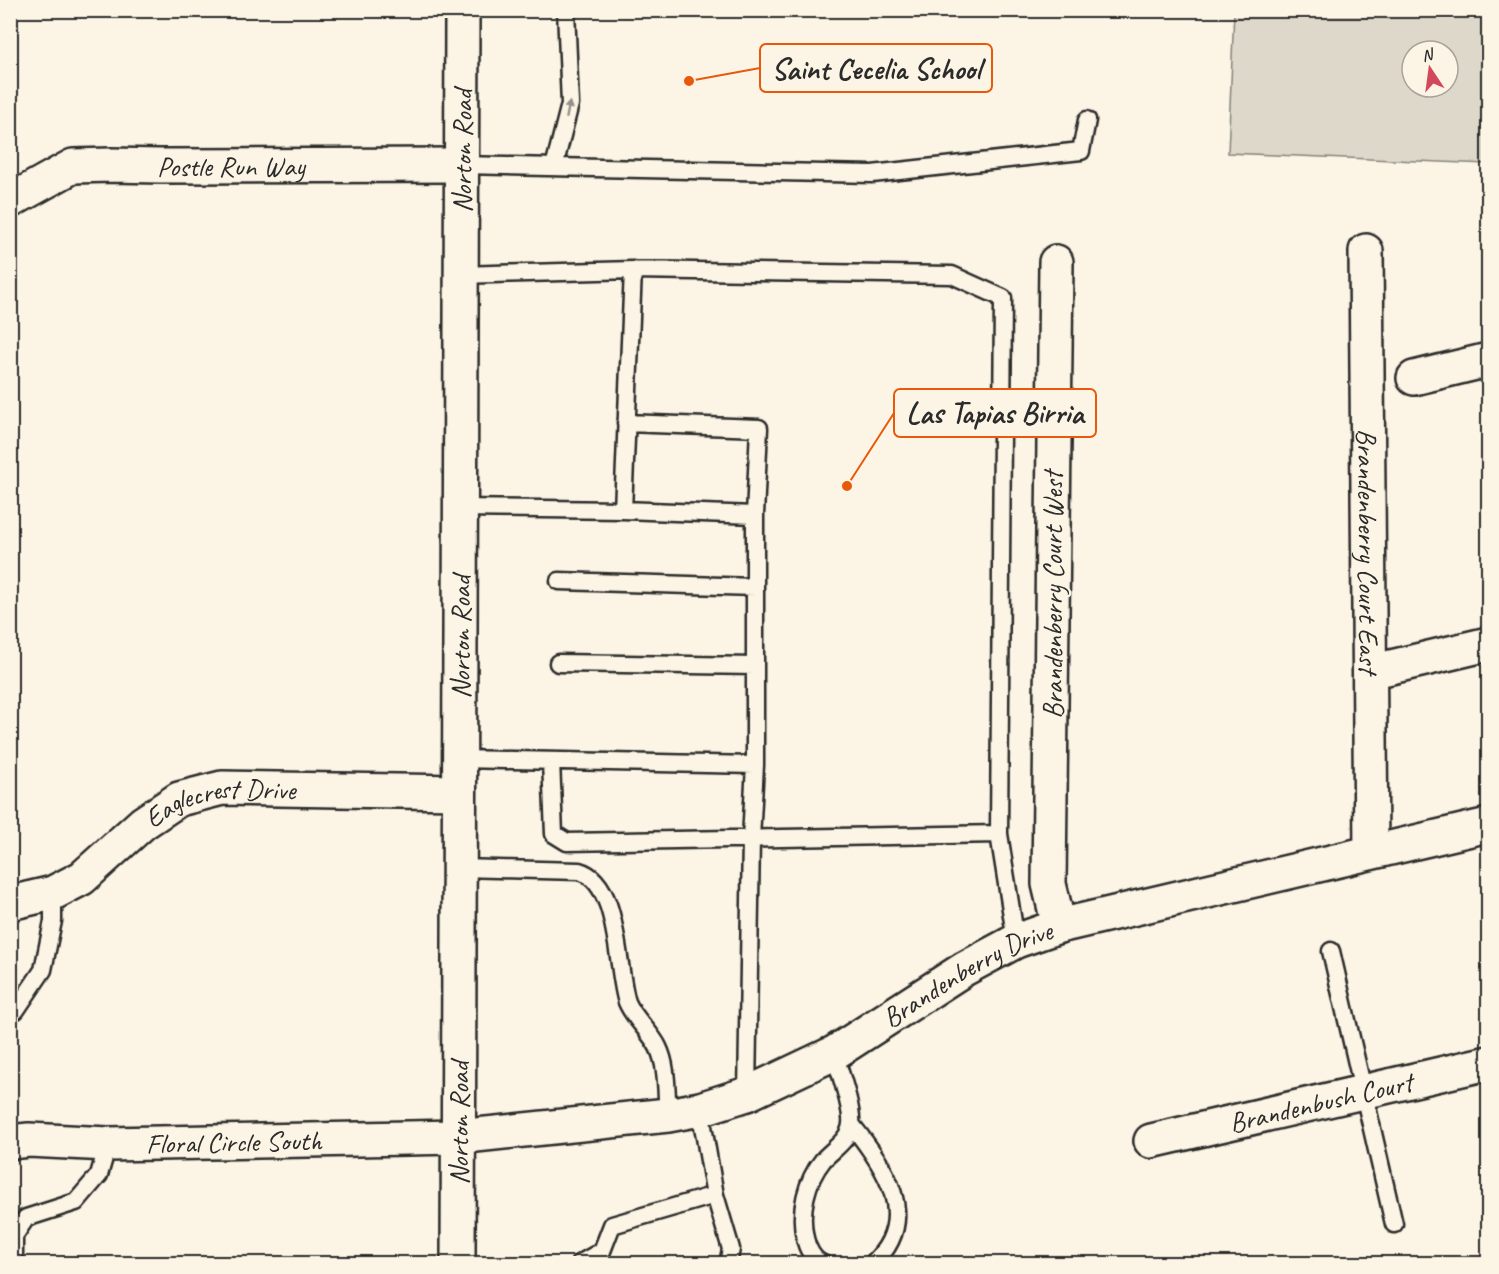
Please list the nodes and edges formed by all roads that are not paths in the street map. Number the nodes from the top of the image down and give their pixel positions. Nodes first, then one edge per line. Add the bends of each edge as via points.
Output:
1 (462, 10) edge
2 (566, 10) edge
3 (1087, 120) dead end
4 (461, 165) junction
5 (554, 166) junction
6 (10, 201) edge
7 (1366, 251) dead end
8 (1056, 262) dead end
9 (633, 270) junction
10 (460, 275) junction
11 (1488, 360) edge
12 (1414, 378) dead end
13 (626, 423) junction
14 (459, 508) junction
15 (623, 510) junction
16 (755, 515) junction
17 (559, 581) dead end
18 (755, 587) junction
19 (1488, 644) edge
20 (558, 663) dead end
21 (755, 666) junction
22 (1370, 672) junction
23 (459, 759) junction
24 (551, 761) junction
25 (755, 765) junction
26 (459, 792) junction
27 (1488, 825) edge
28 (999, 834) junction
29 (751, 838) junction
30 (1371, 852) junction
31 (459, 868) junction
32 (53, 893) junction
33 (10, 903) edge
34 (1059, 926) junction
35 (1016, 941) junction
36 (1331, 951) dead end
37 (10, 1013) edge
38 (834, 1053) junction
39 (1488, 1063) edge
40 (1362, 1092) junction
41 (747, 1094) junction
42 (700, 1109) junction
43 (668, 1115) junction
44 (851, 1124) junction
45 (457, 1137) junction
46 (1151, 1141) dead end
47 (10, 1142) edge
48 (108, 1144) junction
49 (715, 1195) junction
50 (1394, 1224) dead end
51 (603, 1259) edge
52 (14, 1263) edge
53 (458, 1263) edge
54 (579, 1263) edge
55 (728, 1263) edge
56 (823, 1263) edge
57 (872, 1263) edge

1 - 4 street, Norton Road
5 -> 2 lane via 570,104
3 - 5 lane via 1081,151 872,174
4 - 5 lane
4 - 6 street, Postle Run Way via 73,166
4 - 10 street, Norton Road
7 - 22 street, Brandenberry Court East
8 - 34 street, Brandenberry Court West via 1049,884
9 - 10 lane
9 - 13 lane
9 - 28 lane via 952,275 1003,298
10 - 14 street, Norton Road
11 - 12 street
13 - 15 lane
13 - 16 lane via 759,428
14 - 15 lane
14 - 23 street, Norton Road
15 - 16 lane
16 - 18 lane
17 - 18 lane
18 - 21 lane
19 - 22 street
20 - 21 lane
21 - 25 lane
22 - 30 street, Brandenberry Court East
23 - 24 lane
23 - 26 street, Norton Road
24 - 25 lane
24 - 29 lane via 554,834 567,842
25 - 29 lane
26 - 31 street, Norton Road
26 - 32 street, Eaglecrest Drive via 222,788 179,799 143,823 82,878
27 - 30 street, Brandenberry Drive
28 - 29 lane
28 - 35 lane
29 - 41 lane
30 - 34 street, Brandenberry Drive
31 - 43 lane via 579,871 598,883 615,932 627,1000 663,1060
31 - 45 street, Norton Road
32 - 33 street, Eaglecrest Drive
32 - 37 lane via 53,921 44,970
34 - 35 street, Brandenberry Drive
35 - 38 street, Brandenberry Drive via 964,969
36 - 40 lane
38 - 41 street, Brandenberry Drive
38 - 44 lane
39 - 40 street, Brandenbush Court
40 - 46 street, Brandenbush Court
40 - 50 lane
41 - 42 street, Brandenberry Drive
42 - 43 street, Brandenberry Drive
42 - 49 lane
43 - 45 street, Brandenberry Drive
44 - 56 lane via 840,1144 822,1161 807,1191 803,1230 807,1247
44 - 57 lane via 888,1176 894,1197 893,1237
45 - 48 street, Floral Circle South
45 - 53 street, Norton Road
47 - 48 street, Floral Circle South
48 - 52 lane via 99,1175 76,1202 26,1218 14,1236
49 - 51 lane via 612,1225
49 - 55 lane via 731,1249
51 - 54 lane

